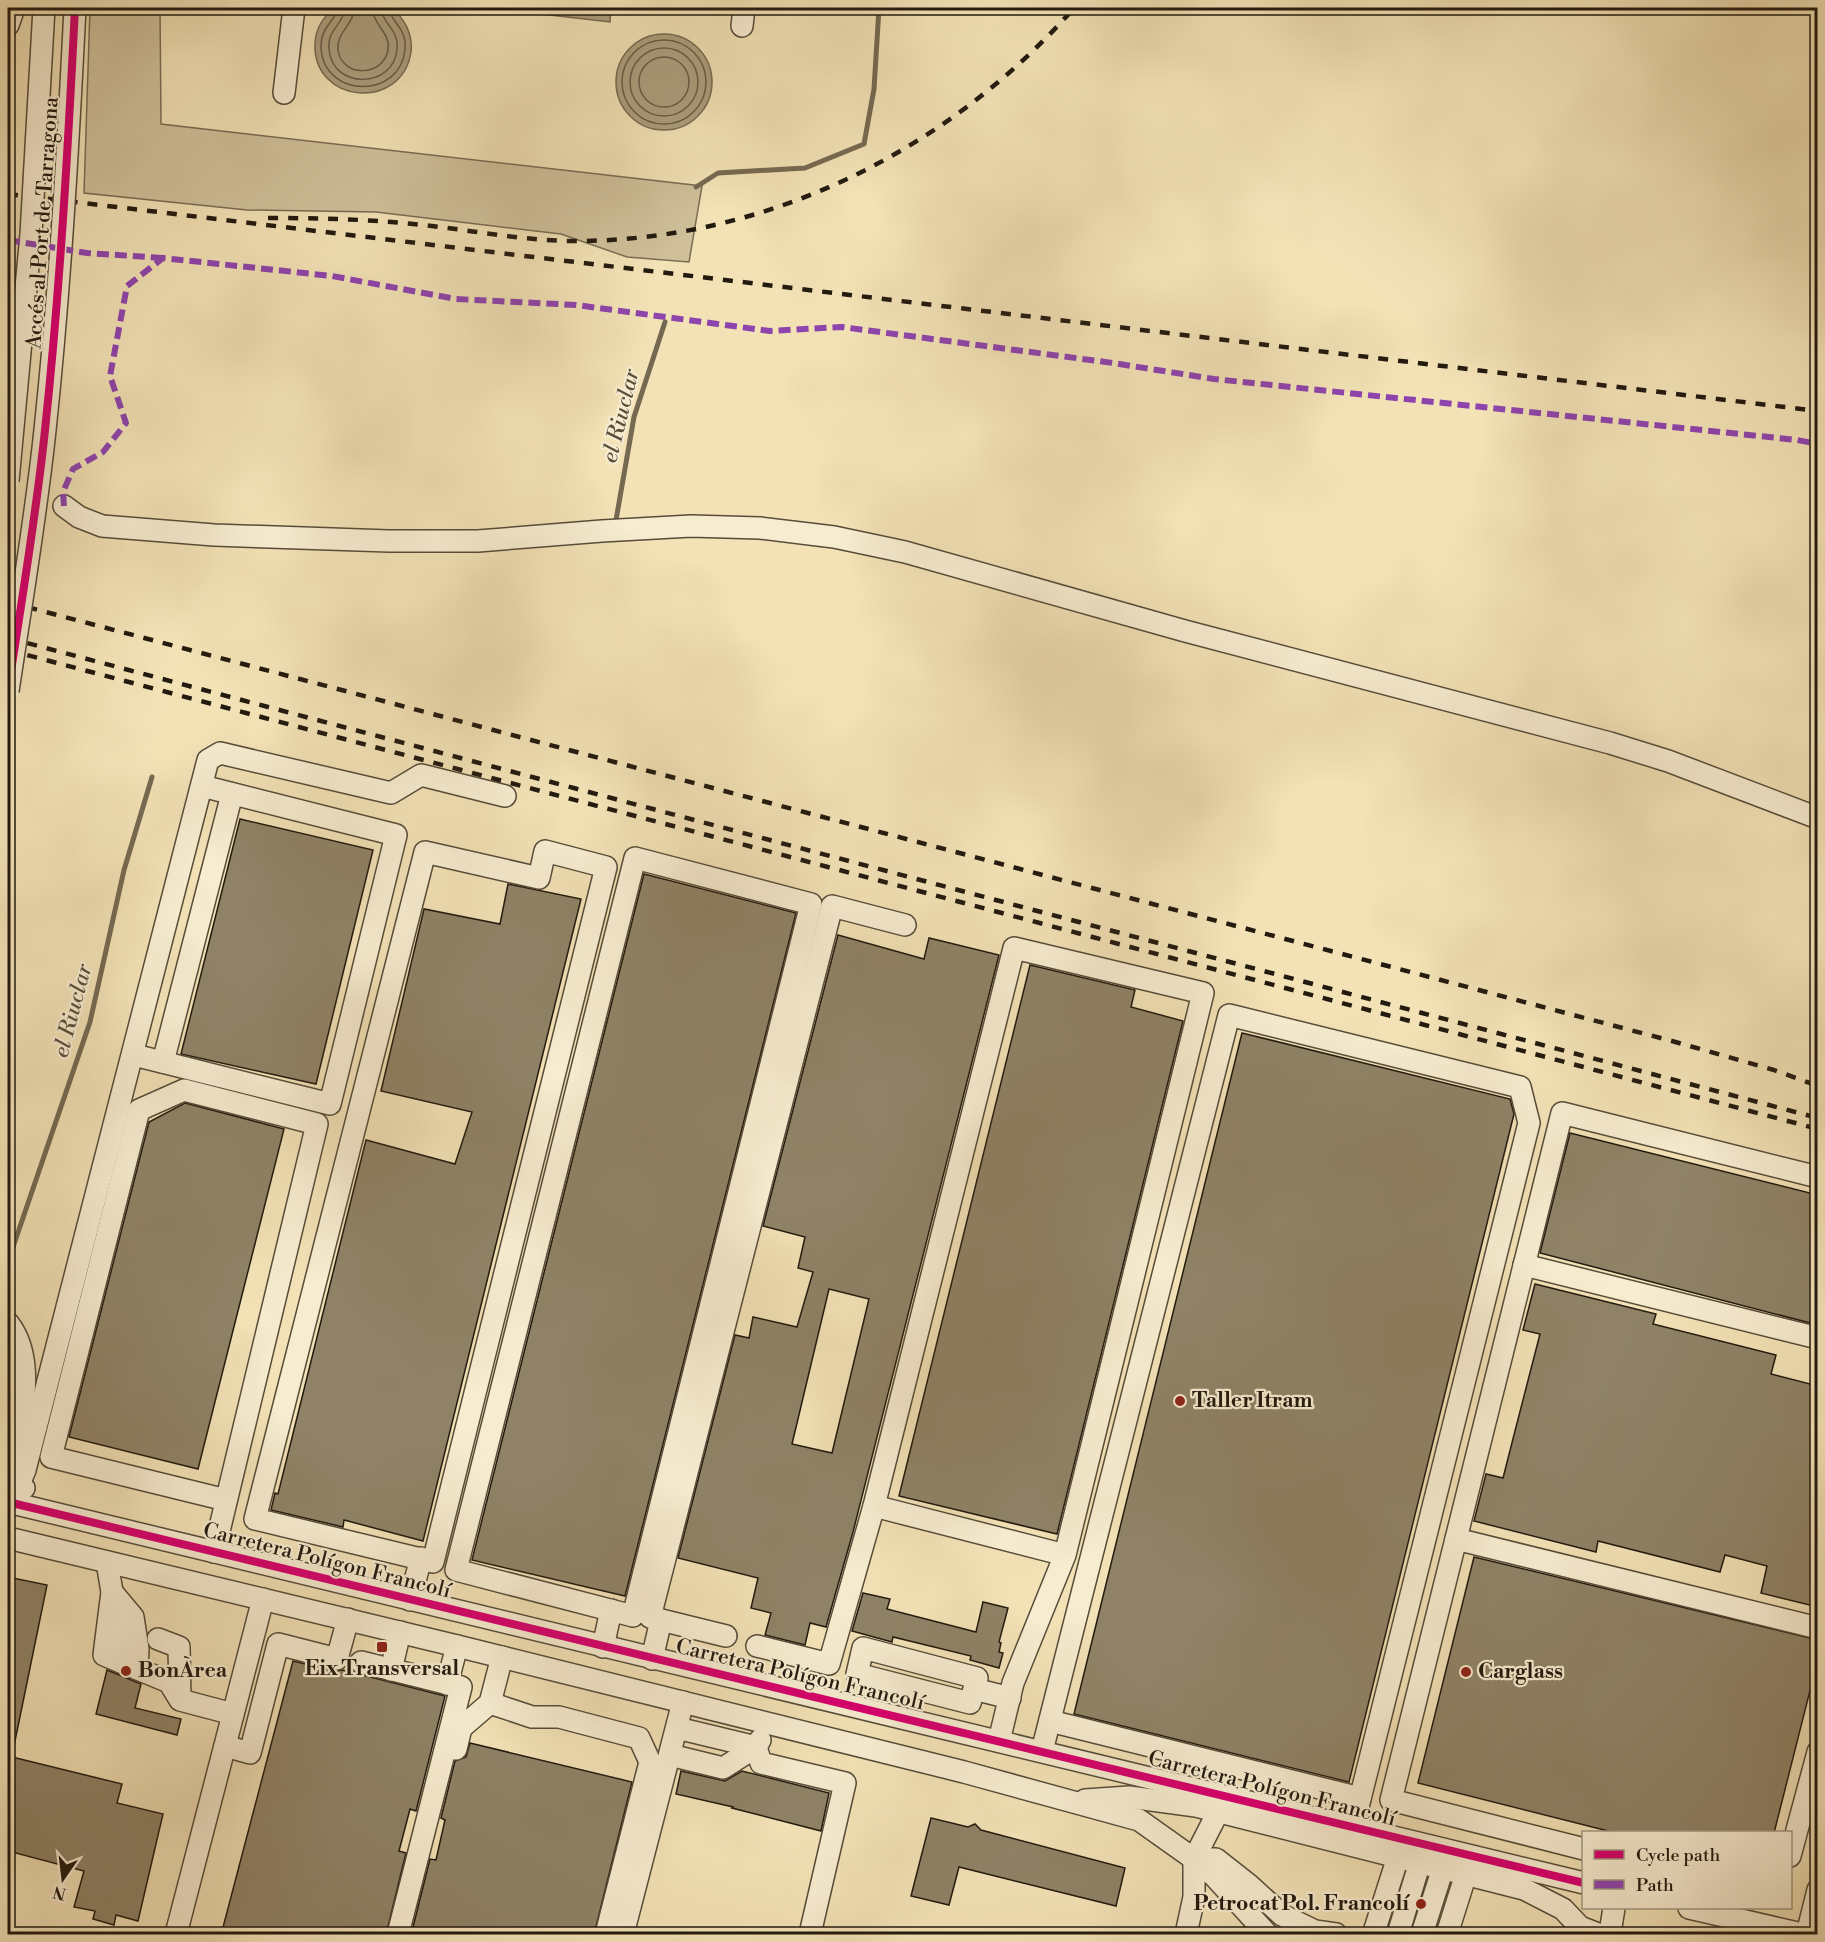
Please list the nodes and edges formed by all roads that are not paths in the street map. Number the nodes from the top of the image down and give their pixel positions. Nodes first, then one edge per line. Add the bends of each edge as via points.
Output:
1 (14, 8) edge
2 (44, 8) edge
3 (75, 8) edge
4 (294, 8) edge
5 (8, 25) edge
6 (284, 93) dead end
7 (8, 482) edge
8 (64, 506) dead end
9 (8, 691) edge
10 (202, 786) junction
11 (232, 794) junction
12 (505, 796) dead end
13 (1818, 818) edge
14 (905, 925) dead end
15 (134, 1055) junction
16 (163, 1062) junction
17 (1818, 1177) edge
18 (1524, 1265) junction
19 (8, 1323) edge
20 (1818, 1338) edge
21 (13, 1486) edge
22 (226, 1500) junction
23 (8, 1502) edge
24 (874, 1506) junction
25 (98, 1524) junction
26 (8, 1538) edge
27 (1456, 1539) junction
28 (214, 1552) junction
29 (1065, 1555) junction
30 (421, 1558) junction
31 (107, 1562) junction
32 (111, 1592) junction
33 (263, 1599) junction
34 (410, 1600) junction
35 (611, 1610) junction
36 (133, 1617) junction
37 (348, 1619) junction
38 (661, 1620) junction
39 (1818, 1628) edge
40 (400, 1632) junction
41 (726, 1636) dead end
42 (158, 1639) junction
43 (458, 1646) junction
44 (603, 1647) junction
45 (757, 1647) dead end
46 (502, 1657) junction
47 (652, 1659) junction
48 (806, 1659) junction
49 (361, 1662) dead end
50 (129, 1665) junction
51 (391, 1670) junction
52 (159, 1677) junction
53 (447, 1684) junction
54 (974, 1689) junction
55 (798, 1693) junction
56 (1010, 1698) junction
57 (180, 1700) junction
58 (683, 1702) junction
59 (490, 1703) junction
60 (233, 1714) junction
61 (1050, 1721) junction
62 (769, 1724) junction
63 (677, 1728) junction
64 (999, 1741) junction
65 (225, 1746) junction
66 (756, 1748) junction
67 (1042, 1751) junction
68 (1818, 1752) edge
69 (670, 1755) junction
70 (1359, 1798) junction
71 (1070, 1801) junction
72 (1402, 1803) junction
73 (1264, 1805) junction
74 (1218, 1812) junction
75 (1353, 1827) junction
76 (1395, 1847) junction
77 (1582, 1848) edge
78 (1792, 1852) edge
79 (1194, 1859) junction
80 (1420, 1862) junction
81 (1443, 1868) junction
82 (1466, 1874) junction
83 (1582, 1883) edge
84 (1816, 1904) edge
85 (1614, 1909) edge
86 (1699, 1909) edge
87 (1759, 1915) edge
88 (1584, 1932) edge
89 (1371, 1934) edge
90 (176, 1935) edge
91 (398, 1935) edge
92 (412, 1935) edge
93 (606, 1935) edge
94 (623, 1935) edge
95 (810, 1935) edge
96 (1186, 1935) edge
97 (1267, 1935) edge
98 (1336, 1935) edge
99 (1398, 1935) edge
100 (1422, 1935) edge
101 (1447, 1935) edge
102 (1604, 1935) edge
103 (1802, 1935) edge
104 (1807, 1935) edge

1 - 5 street
2 - 7 street, Accés al Port de Tarragona, bridge via 32,222
3 - 9 street, Accés al Port de Tarragona, bridge via 63,227 45,429
4 - 6 street
8 - 13 street via 80,518 102,526 214,535 478,541 691,526 760,528 834,537 905,552 1610,743
10 - 11 street
10 - 12 street via 208,760 220,753 391,793 421,775
10 - 15 street
11 - 16 street
11 - 16 street via 396,835 330,1104
14 - 38 street via 832,906 650,1617
15 - 16 street
15 - 21 street via 25,1470
17 - 18 street via 1562,1113
18 - 20 street
18 - 27 street
19 - 21 street via 22,1350 24,1369 24,1393 9,1457
21 - 25 street
22 - 22 street via 51,1458 139,1110 184,1090 317,1124
22 - 28 street
23 - 25 street, Carretera Polígon Francolí
24 - 29 street
24 - 29 street via 1014,948 1203,993
24 - 48 street via 829,1664
25 - 28 street, Carretera Polígon Francolí
26 - 31 street
27 - 39 street
27 - 72 street via 1391,1800
28 - 34 street, Carretera Polígon Francolí
29 - 56 street
30 - 30 street via 255,1519 425,852 539,878 545,851 606,867 433,1562
30 - 34 street
31 - 32 street
31 - 33 street
32 - 36 street
32 - 50 street via 104,1655
33 - 37 street
33 - 60 street
34 - 44 street, Carretera Polígon Francolí
35 - 35 street via 456,1570 635,858 811,904 633,1616
35 - 44 street
36 - 42 street
36 - 50 street via 138,1649
37 - 40 street
37 - 65 street via 337,1659 278,1644 250,1753
38 - 41 street
38 - 47 street
40 - 43 street
40 - 51 street
42 - 52 street
42 - 57 street via 179,1647
43 - 46 street
43 - 53 street
44 - 47 street, Carretera Polígon Francolí
45 - 48 street
46 - 58 street
46 - 59 street
47 - 55 street, Carretera Polígon Francolí
48 - 55 street
49 - 51 street
50 - 52 street
51 - 53 street
52 - 57 street via 169,1682
53 - 91 street via 461,1687
54 - 54 street via 970,1703 856,1674 863,1648 976,1678
54 - 56 street
55 - 64 street, Carretera Polígon Francolí
56 - 64 street
57 - 60 street
58 - 62 street
58 - 63 street
59 - 92 street via 461,1728
59 - 93 street via 532,1717 560,1718 639,1738 650,1762
60 - 65 street
61 - 67 street
61 - 70 street
61 - 70 street via 1228,1015 1520,1087 1528,1123
62 - 66 street
62 - 71 street
63 - 66 street
63 - 69 street
64 - 67 street, Carretera Polígon Francolí
65 - 90 street
66 - 69 street via 723,1768
66 - 95 street via 761,1763 845,1783
67 - 73 street, Carretera Polígon Francolí
68 - 78 street
69 - 94 street
70 - 75 street
71 - 74 street via 1129,1797
71 - 79 street via 1139,1820
72 - 76 street
72 - 77 street
73 - 74 street via 1228,1803
73 - 75 street, Carretera Polígon Francolí
74 - 76 street
74 - 79 street
75 - 76 street, Carretera Polígon Francolí
76 - 80 street
76 - 83 street, Carretera Polígon Francolí
76 - 89 street
79 - 96 street via 1194,1897
79 - 97 street
79 - 98 street via 1216,1859 1282,1915 1315,1931
80 - 81 street
80 - 99 street
81 - 82 street
81 - 100 street
82 - 88 street via 1524,1889 1563,1909
82 - 101 street
84 - 104 street
85 - 102 street via 1610,1933
86 - 87 street
87 - 103 street

